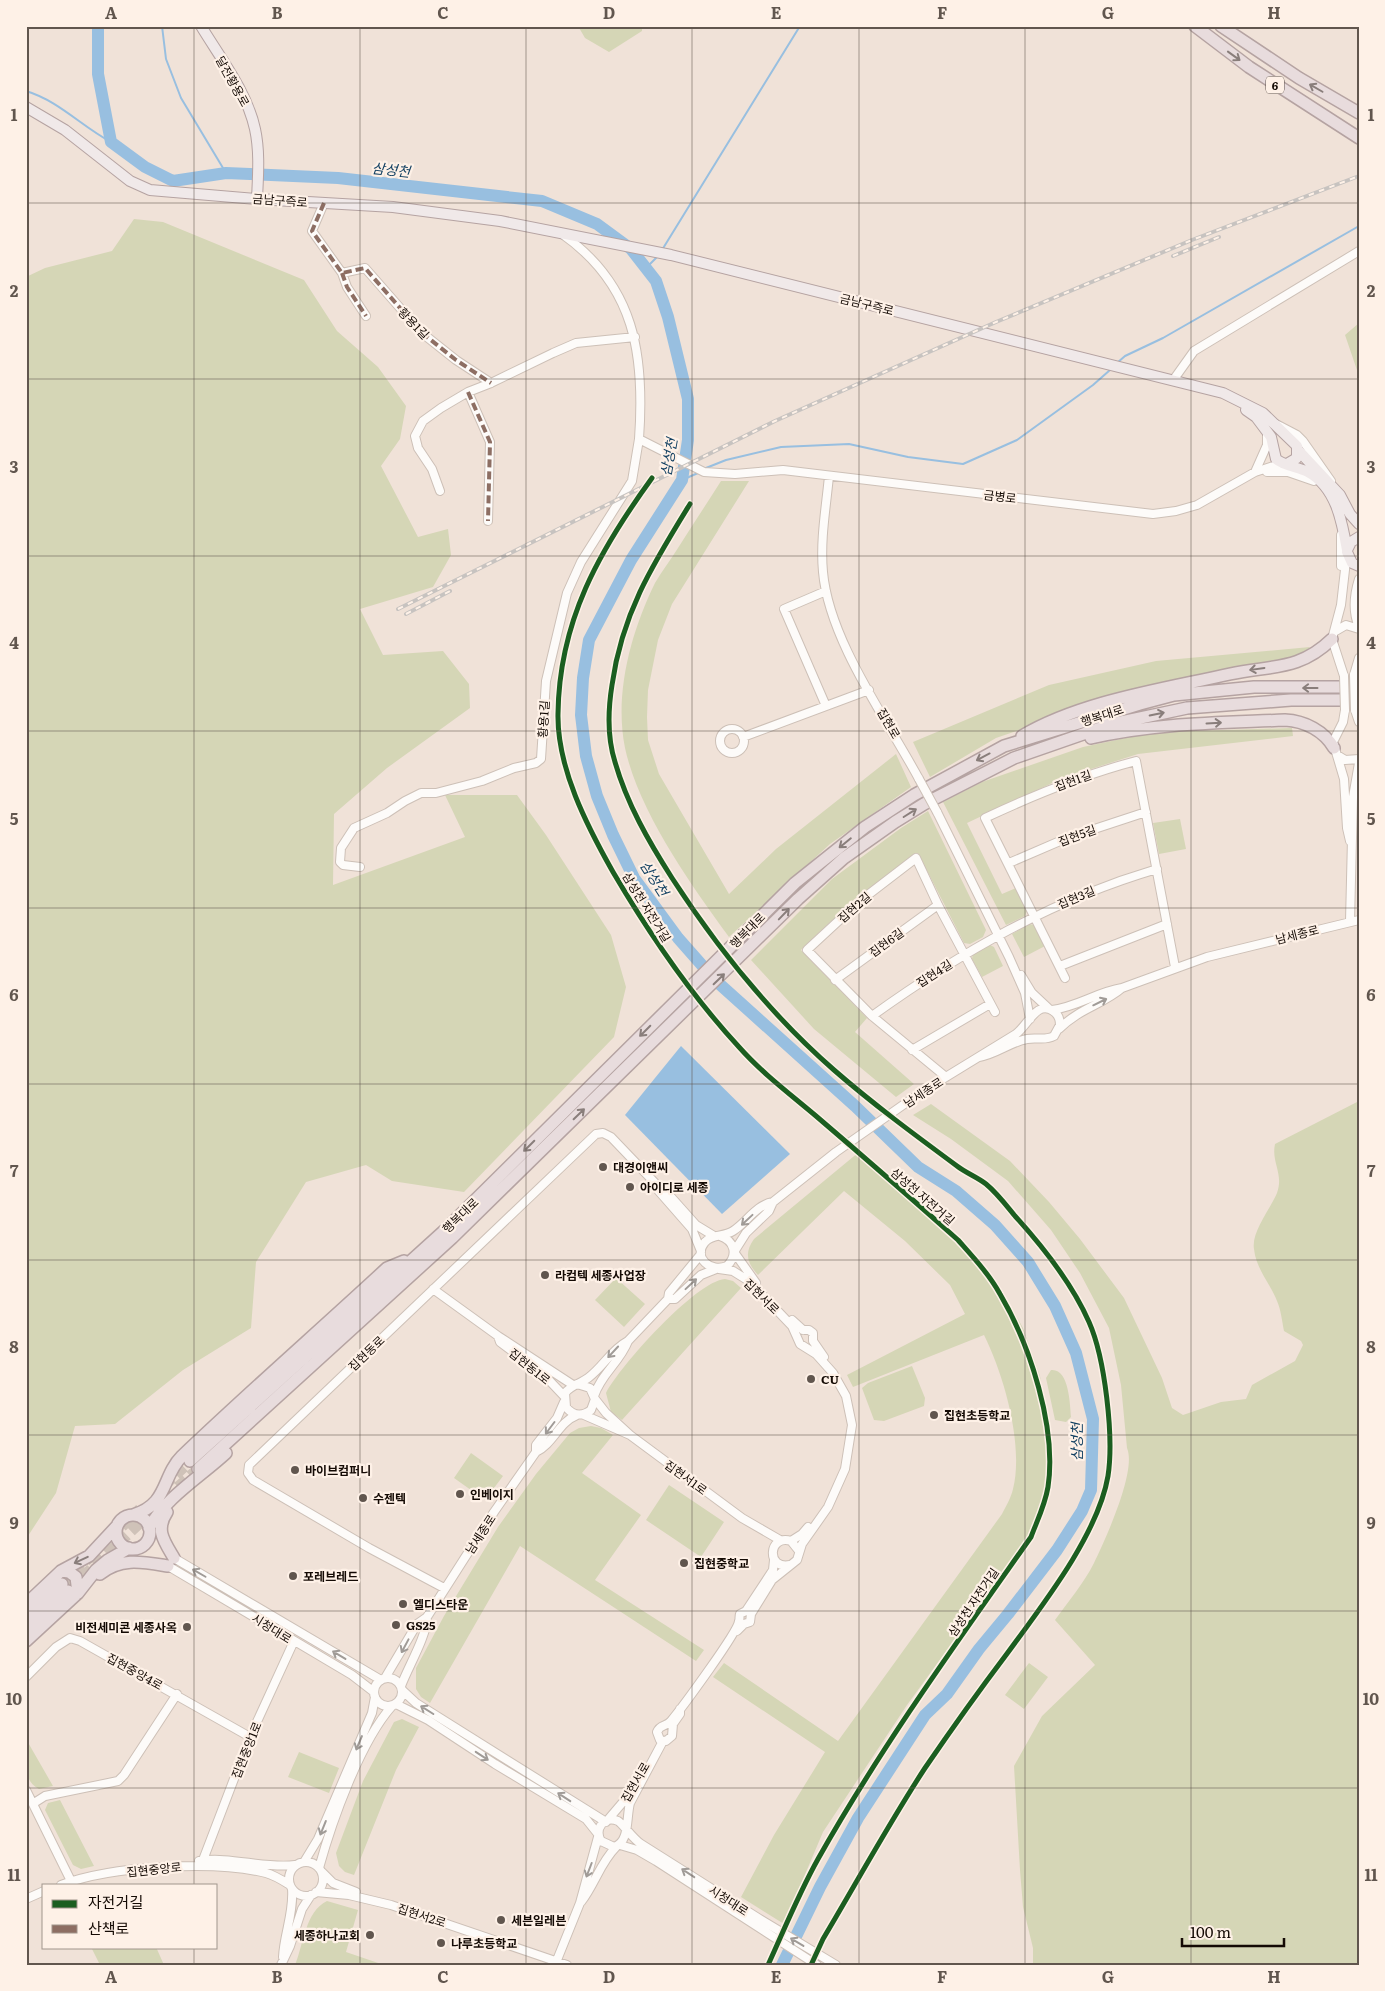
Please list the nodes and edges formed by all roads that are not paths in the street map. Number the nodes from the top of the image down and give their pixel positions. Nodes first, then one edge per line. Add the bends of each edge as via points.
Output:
1 (202, 26) edge
2 (1195, 26) edge
3 (1221, 26) edge
4 (26, 107) edge
5 (1359, 113) edge
6 (1359, 138) edge
7 (258, 194) junction
8 (324, 203) junction
9 (558, 232) junction
10 (1359, 251) edge
11 (342, 273) junction
12 (366, 316) dead end
13 (635, 337) junction
14 (1174, 379) junction
15 (492, 383) junction
16 (468, 392) junction
17 (1276, 424) junction
18 (1266, 430) junction
19 (639, 439) junction
20 (1290, 440) junction
21 (1273, 449) junction
22 (1298, 450) junction
23 (1285, 463) junction
24 (1255, 472) junction
25 (829, 476) junction
26 (440, 491) dead end
27 (1336, 496) junction
28 (1341, 520) junction
29 (488, 521) dead end
30 (1359, 524) edge
31 (1359, 537) edge
32 (1347, 551) junction
33 (1359, 566) edge
34 (1342, 578) junction
35 (1359, 579) edge
36 (826, 591) junction
37 (1359, 592) edge
38 (1354, 600) junction
39 (1359, 628) edge
40 (1333, 636) junction
41 (1359, 658) edge
42 (1359, 687) edge
43 (869, 690) junction
44 (1357, 705) edge
45 (826, 706) junction
46 (1359, 722) edge
47 (743, 737) dead end
48 (1004, 746) junction
49 (1046, 749) junction
50 (1335, 751) junction
51 (1359, 759) edge
52 (1359, 763) edge
53 (1146, 812) junction
54 (1351, 846) junction
55 (1009, 863) junction
56 (360, 867) dead end
57 (1157, 869) junction
58 (938, 905) junction
59 (1035, 917) junction
60 (1359, 920) edge
61 (1350, 921) junction
62 (1167, 924) junction
63 (998, 934) junction
64 (964, 954) junction
65 (1009, 957) junction
66 (1060, 966) junction
67 (1175, 968) junction
68 (1065, 978) dead end
69 (835, 980) junction
70 (1122, 988) junction
71 (990, 1004) junction
72 (1051, 1010) junction
73 (995, 1012) dead end
74 (872, 1016) junction
75 (1030, 1020) junction
76 (1059, 1029) junction
77 (1039, 1038) junction
78 (912, 1050) junction
79 (979, 1058) junction
80 (946, 1077) junction
81 (656, 1184) junction
82 (773, 1202) junction
83 (717, 1236) junction
84 (701, 1252) junction
85 (734, 1252) junction
86 (419, 1259) junction
87 (717, 1269) junction
88 (433, 1289) junction
89 (668, 1299) junction
90 (800, 1333) junction
91 (498, 1336) junction
92 (628, 1341) junction
93 (814, 1341) junction
94 (806, 1346) junction
95 (828, 1367) junction
96 (575, 1385) junction
97 (595, 1397) junction
98 (564, 1399) junction
99 (581, 1415) junction
100 (630, 1435) junction
101 (536, 1452) junction
102 (192, 1466) junction
103 (831, 1498) junction
104 (742, 1518) junction
105 (124, 1520) junction
106 (149, 1531) junction
107 (780, 1540) junction
108 (791, 1540) junction
109 (132, 1549) junction
110 (772, 1550) junction
111 (799, 1551) junction
112 (774, 1560) junction
113 (171, 1562) junction
114 (790, 1565) junction
115 (61, 1570) junction
116 (444, 1588) junction
117 (69, 1589) junction
118 (26, 1604) edge
119 (748, 1612) junction
120 (26, 1617) edge
121 (427, 1617) junction
122 (26, 1629) edge
123 (26, 1641) edge
124 (294, 1641) junction
125 (26, 1676) edge
126 (383, 1679) junction
127 (402, 1688) junction
128 (177, 1694) junction
129 (375, 1694) junction
130 (394, 1705) junction
131 (669, 1727) junction
132 (250, 1737) junction
133 (661, 1739) junction
134 (26, 1790) edge
135 (34, 1803) junction
136 (606, 1822) junction
137 (626, 1831) junction
138 (598, 1836) junction
139 (618, 1846) junction
140 (203, 1860) junction
141 (304, 1862) junction
142 (188, 1865) junction
143 (295, 1865) junction
144 (320, 1869) junction
145 (71, 1881) junction
146 (64, 1884) edge
147 (291, 1887) junction
148 (42, 1892) edge
149 (314, 1894) junction
150 (26, 1899) edge
151 (580, 1903) junction
152 (391, 1905) junction
153 (282, 1962) edge
154 (556, 1963) edge
155 (567, 1965) edge
156 (817, 1965) edge
157 (836, 1965) edge

1 - 7 main road, 달전황용로 via 242,94 254,128
2 -> 6 highway, 6 via 1249,66
5 -> 3 highway, 6
4 - 7 main road, 금남구즉로 via 65,130 130,181 150,190
7 - 8 main road, 금남구즉로
8 - 9 main road, 금남구즉로 via 393,207
8 - 11 street via 312,231
9 - 13 street, 금남구즉로 via 595,261 613,286
9 - 14 main road, 금남구즉로 via 671,255 1128,371
10 - 14 street via 1194,351
11 - 12 street
11 - 15 street, 황용1길 via 366,268 422,333
13 - 15 street via 576,343
13 - 19 street, 황용1길 via 640,384
14 - 17 main road, 금남구즉로 via 1223,393
14 - 18 main road, 금남구즉로 via 1247,410
15 - 16 street
16 - 26 street via 423,421 415,436
16 - 29 street via 490,442
17 - 20 main road, 금남구즉로
17 - 27 street via 1303,441
18 - 21 main road, 금남구즉로
18 - 24 street via 1267,445
19 - 25 street, 금병로 via 704,472 735,474 783,470
19 - 56 street, 황용1길 via 632,481 581,562 567,593 546,680 541,759 465,786 421,793 354,828 341,848 340,862
20 - 21 main road via 1282,439
20 - 22 main road
21 - 23 main road via 1276,459
21 - 24 street
22 - 23 main road via 1297,458
22 - 27 main road
23 - 24 street
23 - 27 main road via 1315,476
24 - 25 street, 금병로 via 1197,505 1153,514
24 - 27 street via 1297,474
25 - 36 street, 집현로 via 822,543
27 - 28 main road
27 - 30 main road
28 - 32 main road
28 - 34 street
31 - 32 main road via 1351,542
32 - 33 main road via 1352,563
32 - 34 street
34 - 40 street via 1341,605
35 - 38 street
36 - 43 street, 집현로 via 837,630
36 - 45 street via 784,609
37 - 38 street
38 - 39 street
39 - 40 street via 1346,625
40 -> 48 highway via 1312,656 1290,665 1246,671 1126,697 1036,727
40 - 50 street, bridge via 1344,676 1345,710 1343,722 1334,737
41 - 44 street, bridge via 1354,675
42 -> 48 highway, 행복대로 via 1254,687 1174,695
43 - 45 street
43 - 63 street, 집현로, bridge via 937,812
44 - 46 street
49 -> 44 highway, 행복대로 via 1112,724 1187,708 1291,700
45 - 47 street
48 -> 86 highway, 행복대로 via 914,794 865,827 795,883
49 -> 50 highway via 1129,730 1285,720 1318,731 1328,738
86 -> 49 highway, 행복대로 via 452,1238 798,899 844,858 924,804 1014,758
50 - 51 street via 1345,760
50 - 54 street via 1344,780
52 - 54 street via 1354,781
53 - 55 street, 집현5길 via 1067,838
53 - 55 street, 집현1길 via 1136,761 1041,791 984,818
53 - 57 street, 집현1길
54 - 61 street
55 - 59 street, 집현1길
57 - 59 street, 집현3길 via 1084,893
57 - 62 street, 집현1길
58 - 64 street, 집현2길
58 - 69 street, 집현6길
58 - 69 street, 집현2길 via 916,858 860,901 807,950
59 - 63 street, 집현3길
59 - 66 street, 집현1길
60 - 61 street, 남세종로
61 - 67 street, 남세종로
62 - 66 street
62 - 67 street, 집현1길
63 - 64 street, 집현4길
63 - 65 street, 집현로
64 - 71 street, 집현2길
64 - 74 street, 집현4길
65 - 72 street, 집현로 via 1032,993
65 - 75 street, 집현로 via 1025,993
66 - 68 street, 집현1길
67 - 70 street, 남세종로
69 - 74 street, 집현2길
70 - 72 street, 남세종로
76 -> 70 street, 남세종로 via 1074,1015
71 - 73 street, 집현2길
71 - 78 street
72 - 75 street via 1039,1010
72 - 76 street via 1059,1018
74 - 78 street, 집현2길
75 - 77 street via 1031,1032
75 - 79 street, 남세종로 via 1025,1027
76 - 77 street via 1050,1038
77 - 79 street, 남세종로 via 1027,1039
78 - 80 street, 집현2길
79 - 80 street, 남세종로
80 - 82 street, 남세종로 via 836,1152
81 - 83 street, 집현동로 via 696,1225
81 - 84 street, 집현동로 via 692,1230
81 - 88 street, 집현동로 via 611,1137 596,1134
82 -> 83 street, 남세종로 via 764,1204 740,1226
82 - 85 street, 남세종로
83 - 84 street via 706,1241
83 - 85 street via 730,1241
84 - 87 street via 706,1264
84 - 89 street via 669,1293
85 - 87 street via 731,1262
85 - 90 street, 집현서로
86 - 102 highway, 행복대로
86 - 102 highway via 416,1279
89 -> 87 street via 675,1299 701,1275
87 - 90 street, 집현서로 via 733,1271 750,1281
88 - 91 street, 집현동1로
88 - 116 street, 집현동로 via 249,1465 248,1473 270,1490
89 - 92 street
90 - 93 street via 811,1332
90 - 94 street via 800,1344
91 - 96 street, 집현동1로
91 - 98 street, 집현동1로 via 500,1342 545,1376
92 -> 96 street via 617,1347 596,1371
92 - 97 street via 598,1385
93 - 94 street
93 - 95 street
94 - 95 street
95 - 103 street via 838,1378 846,1396 852,1425 845,1469
96 - 97 street via 586,1386
96 - 98 street via 567,1390
97 - 99 street via 591,1410
97 - 100 street, 집현서1로 via 606,1413
98 - 99 street via 569,1411
98 -> 101 street, 남세종로 via 557,1418 536,1445
99 - 100 street, 집현서1로
99 - 101 street, 남세종로 via 564,1422
100 - 104 street, 집현서1로
101 - 116 street, 남세종로
102 - 105 highway via 154,1505
102 - 106 highway via 157,1513
102 - 113 highway via 161,1521 161,1536
103 - 108 street via 802,1534
103 - 111 street
104 - 107 street, 집현서1로
104 - 110 street, 집현서1로 via 765,1537
105 - 106 highway via 143,1519
105 - 109 highway via 116,1532 120,1543
105 -> 115 highway via 89,1556
106 - 109 highway via 145,1544
106 - 113 highway
107 - 108 street
107 - 110 street
108 - 111 street
109 - 113 highway
109 - 117 highway via 108,1560
110 - 112 street
111 - 114 street via 797,1560
112 - 114 street via 781,1566
112 - 119 street via 773,1570
113 - 117 highway via 123,1562
113 - 124 street, 시청대로
126 -> 113 street, 시청대로
114 - 119 street via 772,1580
115 - 117 highway via 76,1577
115 - 118 highway
116 - 121 street, 남세종로
117 - 120 highway
117 - 122 highway
117 - 123 highway
119 - 131 street via 750,1622 742,1623 727,1642
121 -> 126 street, 남세종로 via 417,1624 396,1663
121 - 127 street, 남세종로 via 427,1629
124 - 129 street, 시청대로 via 352,1675
124 - 132 street, 집현중앙1로
125 - 128 street, 집현중앙4로 via 70,1638
126 - 127 street via 394,1679
126 - 129 street via 378,1683
127 - 130 street via 402,1695
136 -> 127 street via 416,1703
128 - 132 street, 집현중앙4로
128 - 135 street via 118,1781 45,1796
129 - 130 street via 382,1704
129 -> 141 street via 372,1713 318,1839
130 -> 138 street via 428,1720 586,1819
130 - 144 street via 378,1725 356,1769 327,1840
131 - 133 street via 658,1730
131 - 133 street via 671,1739
132 - 140 street, 집현중앙1로
133 - 136 street, 집현서로 via 627,1798
133 - 137 street, 집현서로 via 630,1804
134 - 135 street
135 - 145 street
136 - 137 street via 618,1821
136 - 138 street via 601,1824
137 - 139 street
157 -> 137 street, 시청대로 via 641,1844
138 - 139 street via 604,1844
138 -> 151 street
139 - 151 street via 604,1860
139 - 156 street, 시청대로 via 637,1850 656,1861
140 - 142 street, 집현중앙로
140 - 143 street, 집현중앙로 via 278,1867
141 - 143 street
141 - 144 street via 315,1864
142 - 145 street, 집현중앙로
142 - 147 street, 집현중앙로 via 268,1873
143 - 147 street via 290,1872
144 - 149 street via 323,1882
144 - 152 street, 집현서2로 via 342,1888
145 - 146 street, 집현중앙로
147 - 149 street via 300,1895
147 - 153 street via 292,1911 283,1942
148 - 150 street
149 - 152 street, 집현서2로 via 348,1895
149 - 153 street via 302,1909
151 - 154 street
152 - 154 street, 집현서2로
154 - 155 street, 집현서2로

